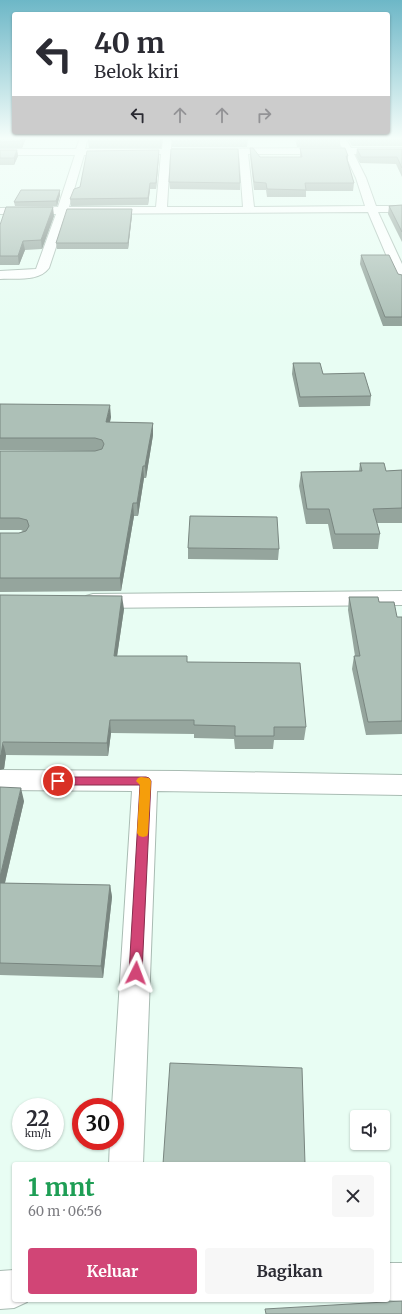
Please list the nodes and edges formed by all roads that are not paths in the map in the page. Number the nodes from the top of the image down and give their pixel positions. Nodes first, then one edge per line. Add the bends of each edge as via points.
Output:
1 (66, 199) edge
2 (162, 199) edge
3 (247, 199) edge
4 (368, 199) edge
5 (402, 209) edge
6 (63, 210) junction
7 (161, 210) junction
8 (248, 210) junction
9 (372, 210) junction
10 (0, 211) edge
11 (402, 245) edge
12 (388, 246) junction
13 (0, 276) edge
14 (402, 278) edge
15 (402, 598) edge
16 (77, 601) edge
17 (0, 780) edge
18 (146, 781) junction
19 (402, 785) edge
20 (126, 1162) edge
21 (390, 1282) edge
22 (402, 1282) edge
23 (12, 1289) edge
24 (0, 1290) edge

1 - 6 street
2 - 7 street
3 - 8 street
4 - 9 street
5 - 9 street
6 - 7 street
6 - 10 street
6 - 13 street via 40,272
7 - 8 street
8 - 9 street
9 - 12 street
11 - 12 street
12 - 14 street
15 - 16 street
17 - 18 street
18 - 19 street
18 - 20 street
21 - 22 street
23 - 24 street

